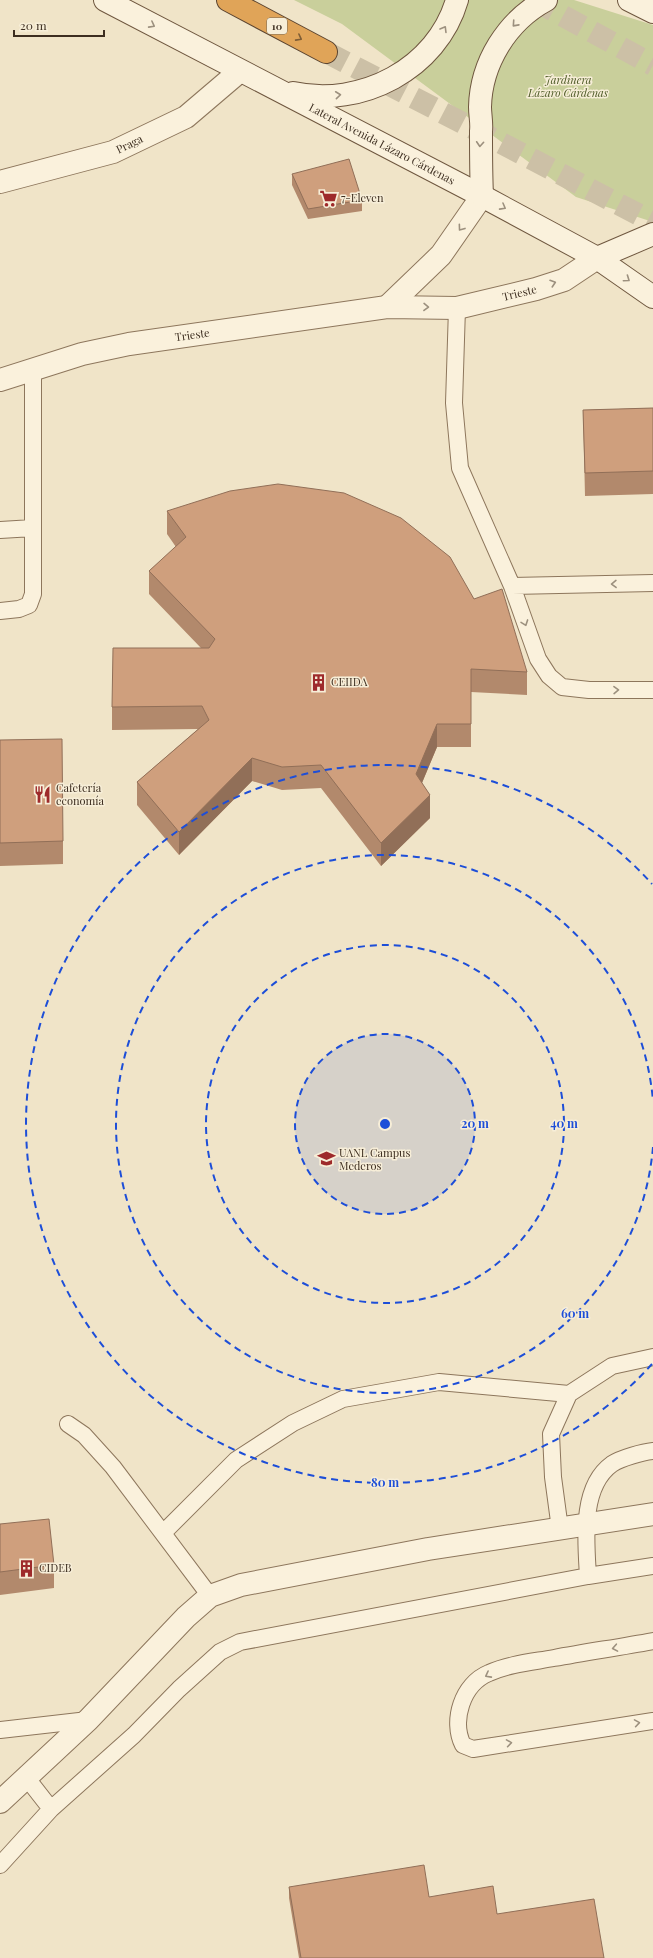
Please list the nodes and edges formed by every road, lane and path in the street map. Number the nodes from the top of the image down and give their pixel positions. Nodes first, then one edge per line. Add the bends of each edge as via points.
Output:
1 (105, 0) edge
2 (228, 0) edge
3 (457, 0) edge
4 (546, 0) edge
5 (629, 0) edge
6 (653, 12) edge
7 (326, 52) tunnel mouth
8 (240, 71) junction
9 (272, 88) junction
10 (0, 182) edge
11 (482, 196) junction
12 (653, 234) edge
13 (597, 258) junction
14 (653, 297) edge
15 (387, 307) junction
16 (456, 308) junction
17 (34, 369) junction
18 (0, 380) edge
19 (33, 528) junction
20 (0, 530) edge
21 (653, 583) edge
22 (512, 586) junction
23 (0, 611) edge
24 (653, 690) edge
25 (653, 1357) edge
26 (569, 1394) junction
27 (68, 1424) dead end
28 (653, 1451) edge
29 (653, 1514) edge
30 (586, 1525) junction
31 (560, 1529) junction
32 (163, 1533) junction
33 (653, 1566) edge
34 (588, 1576) junction
35 (210, 1596) junction
36 (653, 1641) edge
37 (88, 1720) junction
38 (653, 1721) edge
39 (0, 1730) edge
40 (26, 1777) junction
41 (0, 1802) edge
42 (51, 1809) junction
43 (0, 1865) edge

1 -> 8 street, Lateral Avenida Lázaro Cárdenas
2 -> 7 highway, 10
9 -> 3 street via 327,97 373,88 414,65 444,30
4 -> 11 street via 517,21 502,40 483,83 480,107
5 - 6 street
8 - 9 street, Lateral Avenida Lázaro Cárdenas
8 - 10 street, Praga via 186,117 114,152
9 - 11 street, Lateral Avenida Lázaro Cárdenas
11 -> 13 street, Lateral Avenida Lázaro Cárdenas
11 -> 15 street via 441,255
12 - 13 street, Trieste
13 -> 14 street, Lateral Avenida Lázaro Cárdenas
16 -> 13 street, Trieste via 564,280
15 -> 16 street, Trieste
15 - 17 street, Trieste via 129,344 82,354
16 - 22 lane via 454,403 460,468
17 - 18 street, Trieste
17 - 19 lane
19 - 20 lane
19 - 23 lane via 34,594 29,604 19,609
21 -> 22 lane
22 -> 24 lane via 538,659 549,676 562,687 589,690
25 - 26 lane via 612,1366
26 - 31 lane via 551,1434 553,1477
26 - 32 lane via 439,1382 343,1400 293,1423 236,1460
27 - 32 lane via 84,1435 112,1467
28 - 30 lane via 612,1464 595,1483
29 - 30 street
30 - 31 street
30 - 34 lane
31 - 35 street via 428,1549 241,1585
32 - 35 lane
33 - 34 lane
34 - 42 lane via 240,1642 220,1652 134,1735
35 - 37 street via 186,1617
36 -> 38 lane via 520,1664 488,1673 470,1687 461,1705 458,1724 463,1746 473,1749
37 - 39 lane
37 - 40 street
40 - 41 street
40 - 42 lane
42 - 43 lane

